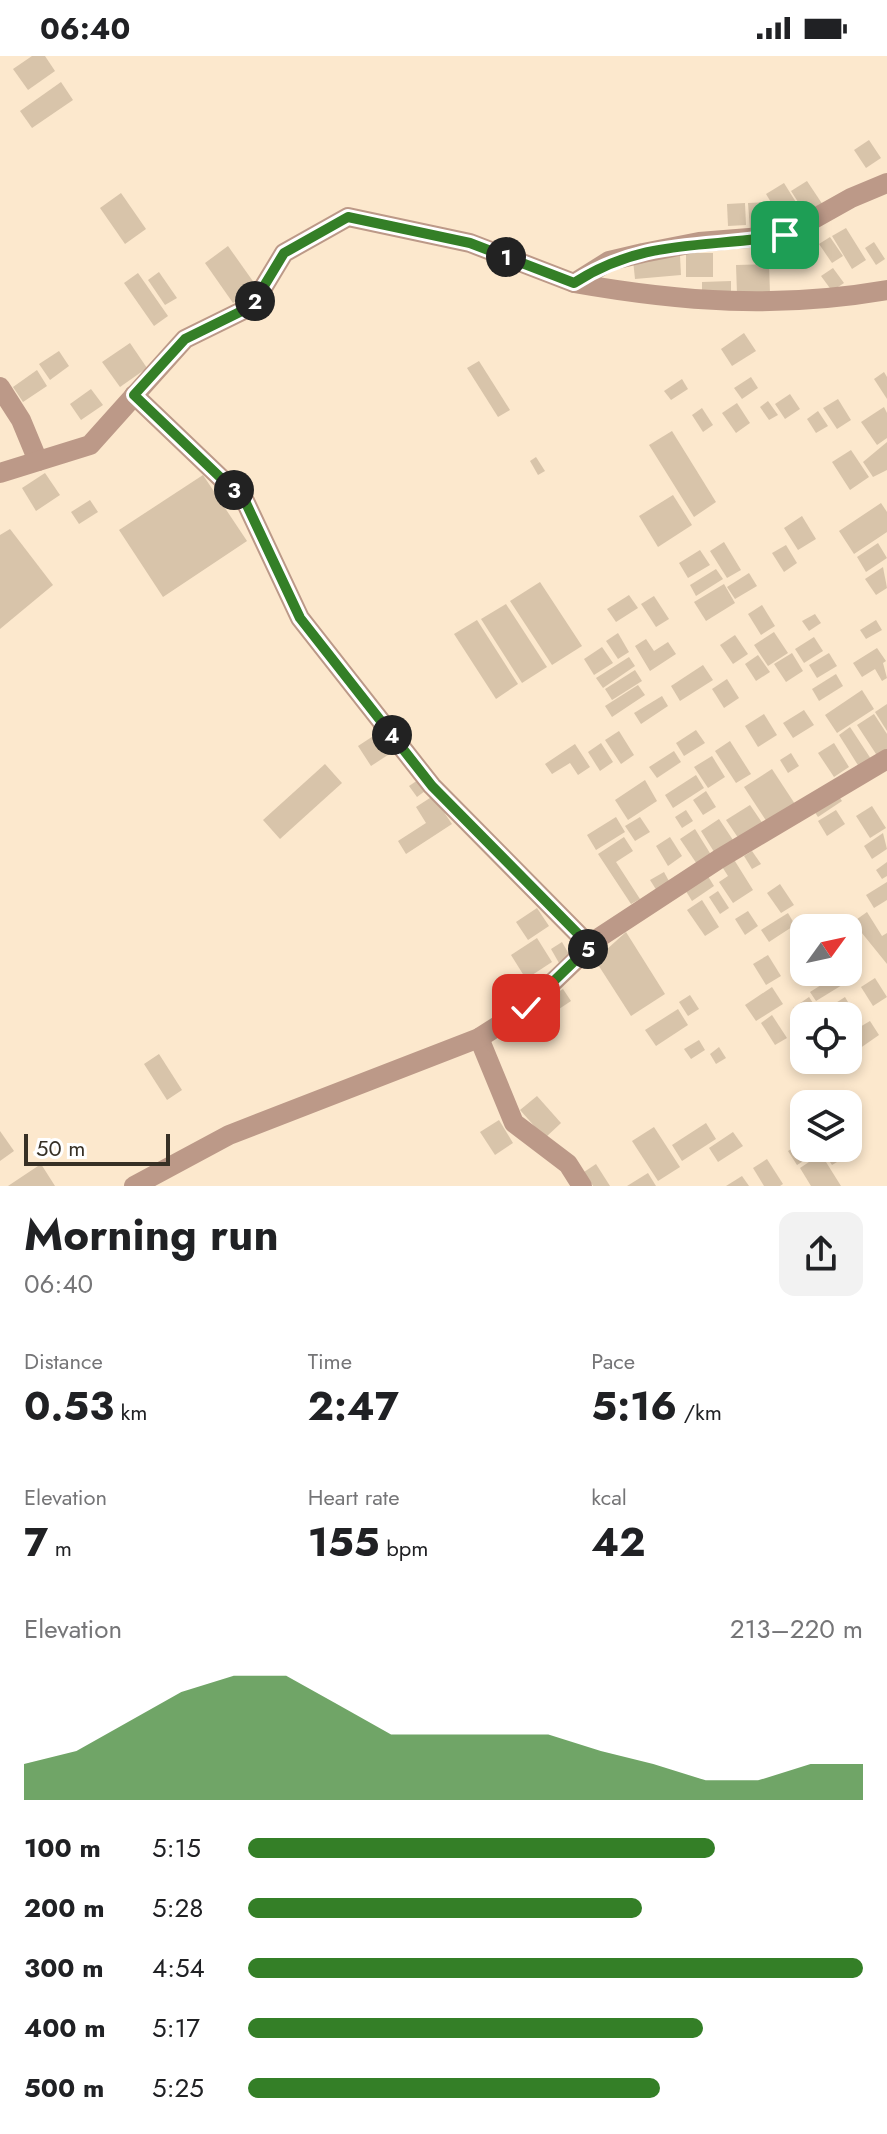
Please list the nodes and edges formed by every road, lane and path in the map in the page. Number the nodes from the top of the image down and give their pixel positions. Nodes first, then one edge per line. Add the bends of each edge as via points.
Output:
1 (887, 183) edge
2 (574, 283) junction
3 (887, 290) edge
4 (0, 387) edge
5 (134, 395) junction
6 (38, 461) junction
7 (0, 473) edge
8 (887, 759) edge
9 (590, 946) junction
10 (479, 1038) junction
11 (134, 1186) edge
12 (582, 1186) edge

1 - 2 street via 785,235 643,253 609,261
2 - 3 street via 645,296 755,304
2 - 5 street via 470,243 348,217 284,253 252,306 185,339
4 - 6 street
5 - 6 street via 90,445
5 - 9 street via 245,501 300,618 432,786
6 - 7 street
8 - 9 street via 719,859
9 - 10 street via 526,1008
10 - 11 street via 229,1135
10 - 12 street via 514,1123 568,1164

